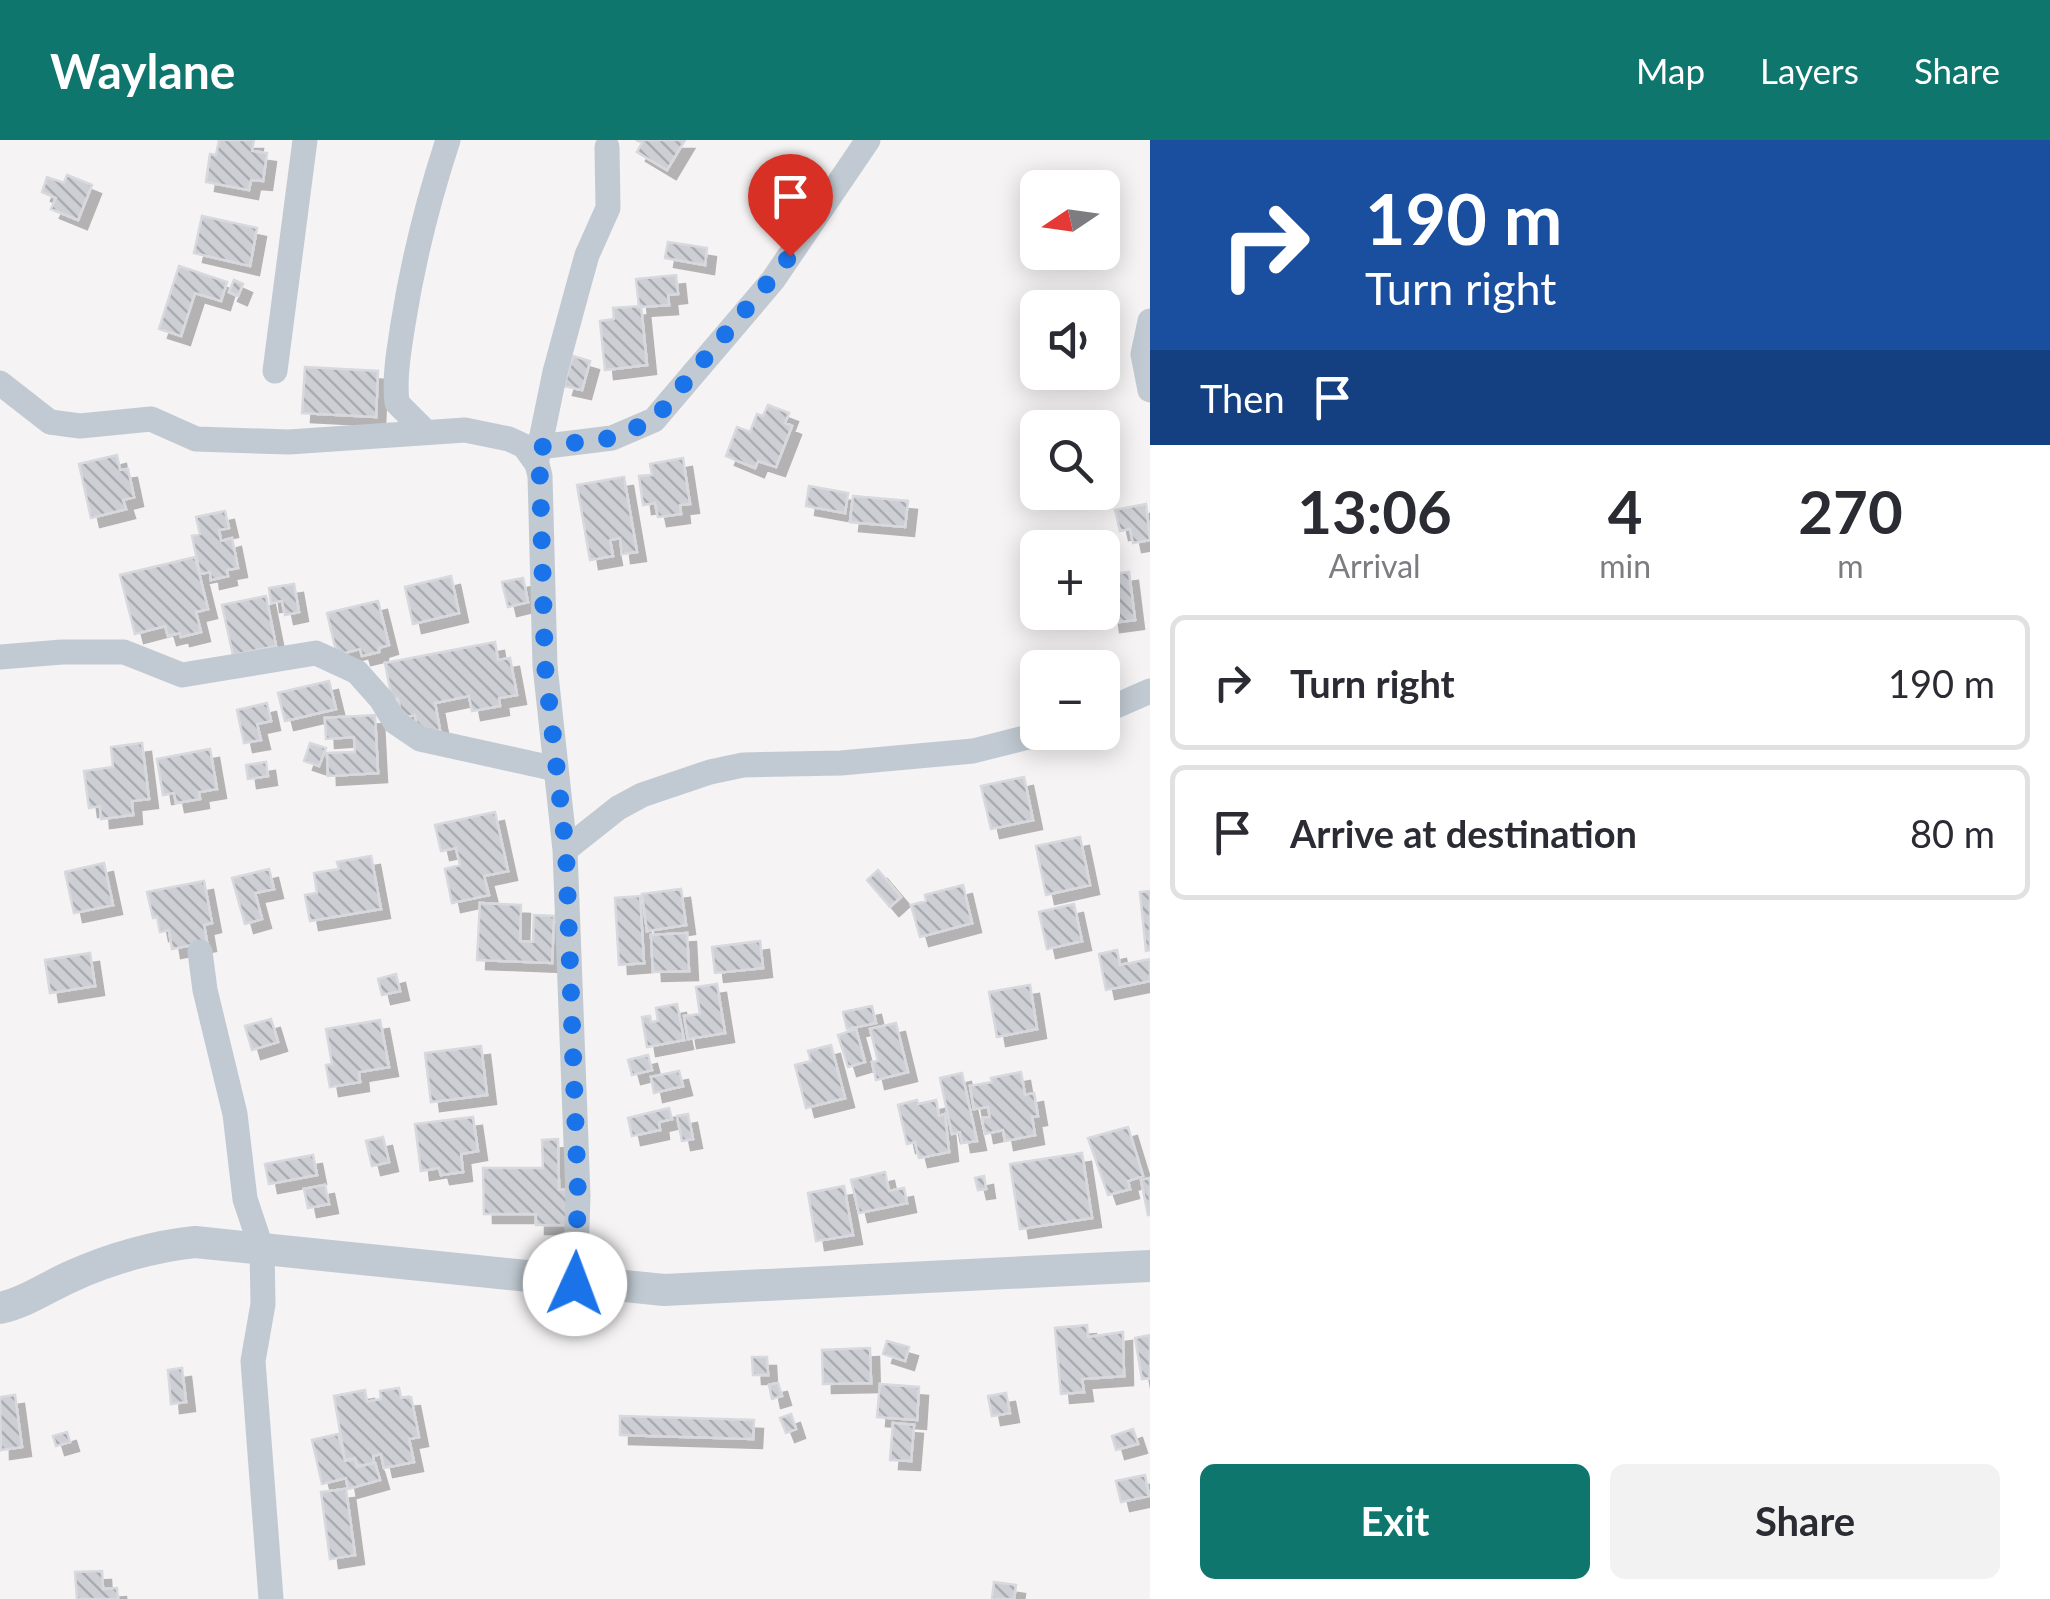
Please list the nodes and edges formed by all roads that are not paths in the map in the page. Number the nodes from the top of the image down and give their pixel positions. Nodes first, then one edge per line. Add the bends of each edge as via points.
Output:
1 (305, 140) edge
2 (448, 140) edge
3 (868, 140) edge
4 (607, 147) dead end
5 (1150, 321) edge
6 (275, 371) dead end
7 (0, 383) edge
8 (1150, 390) edge
9 (425, 430) junction
10 (538, 456) junction
11 (0, 657) edge
12 (1150, 691) edge
13 (1120, 704) edge
14 (1020, 739) edge
15 (556, 769) junction
16 (566, 850) junction
17 (200, 952) dead end
18 (262, 1250) junction
19 (1150, 1266) edge
20 (575, 1284) junction
21 (0, 1308) edge
22 (272, 1599) edge

1 - 6 street
2 - 9 street via 412,263 398,357 397,402
3 - 10 street via 773,280 654,420
4 - 10 street via 608,208 582,273
5 - 8 street via 1143,354
7 - 9 street via 59,424 151,419 196,439 289,442
9 - 10 street via 509,439
10 - 15 street via 545,666
11 - 15 street via 124,652 182,676 323,654 357,672 395,722 420,739
12 - 13 street
14 - 16 street via 973,751 710,772 618,808
15 - 16 street
16 - 20 street
17 - 18 street via 236,1114 245,1199
18 - 20 street
18 - 21 street via 174,1244
18 - 22 street via 263,1304 253,1360
19 - 20 street via 664,1290

